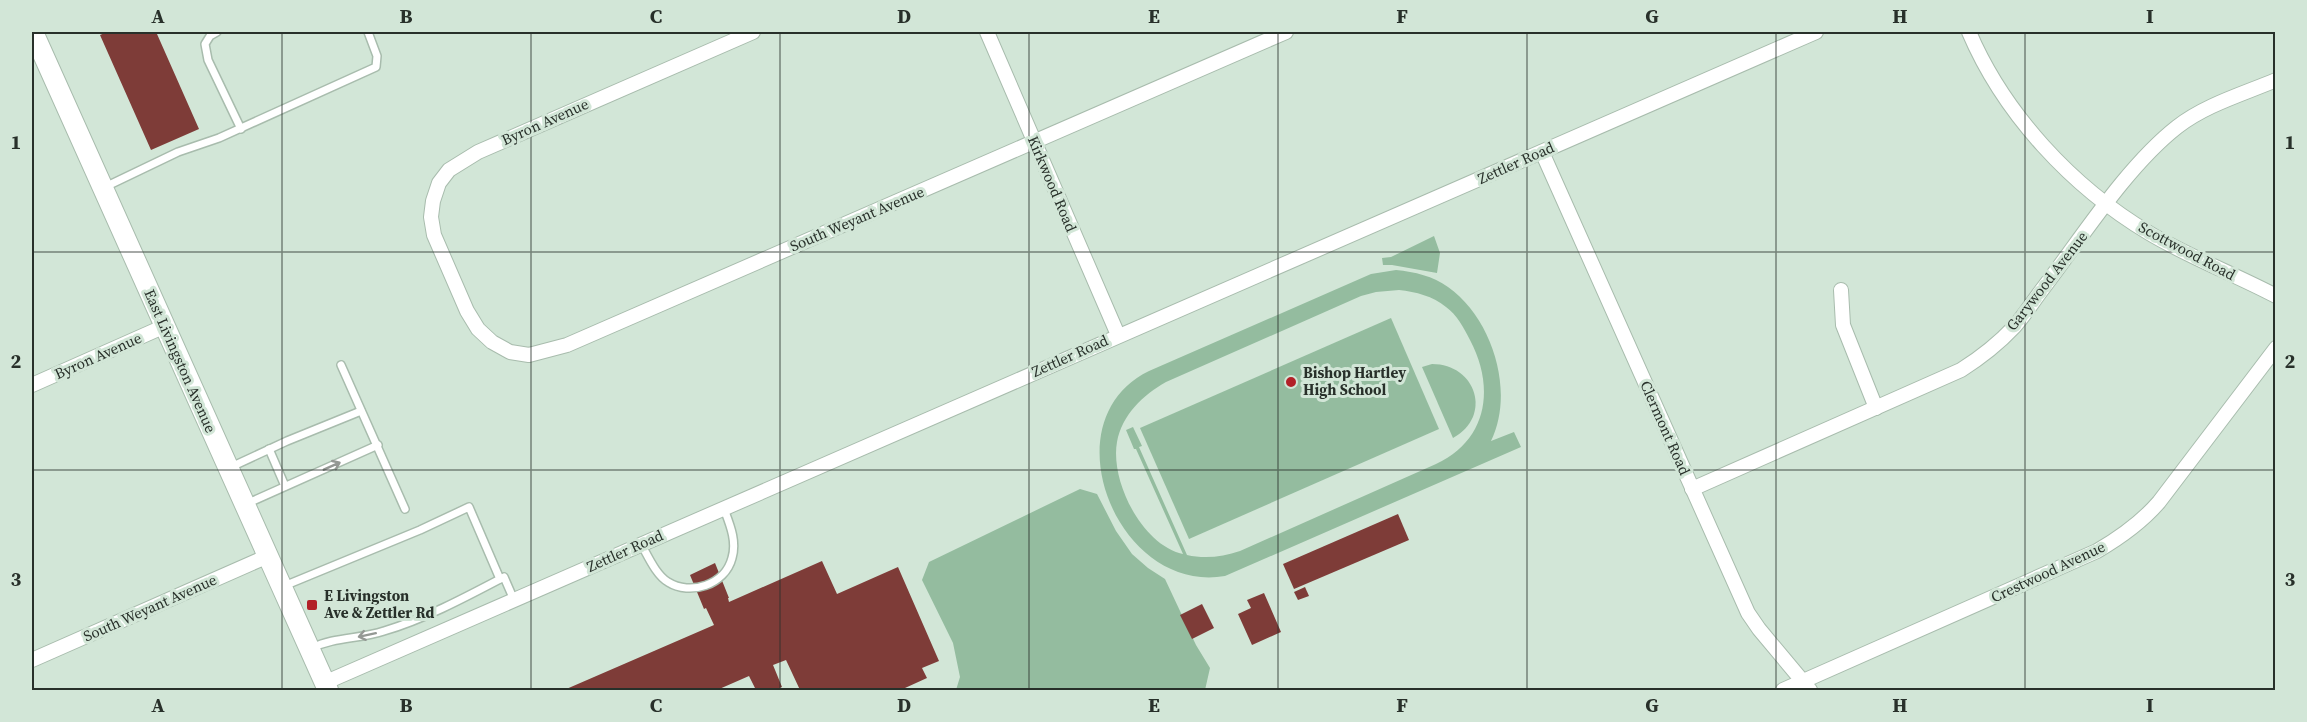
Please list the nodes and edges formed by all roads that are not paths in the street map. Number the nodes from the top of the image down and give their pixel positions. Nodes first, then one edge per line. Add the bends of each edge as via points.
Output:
1 (33, 32) edge
2 (217, 32) edge
3 (368, 32) edge
4 (753, 32) edge
5 (987, 32) edge
6 (1286, 32) edge
7 (1969, 32) edge
8 (1809, 33) edge
9 (2276, 80) edge
10 (241, 129) junction
11 (1034, 142) junction
12 (1542, 152) junction
13 (103, 189) junction
14 (2107, 203) junction
15 (454, 281) joint
16 (1841, 290) dead end
17 (2276, 296) edge
18 (165, 326) junction
19 (1118, 335) junction
20 (2276, 348) edge
21 (341, 365) dead end
22 (32, 385) edge
23 (1876, 408) junction
24 (361, 411) junction
25 (378, 445) junction
26 (268, 449) junction
27 (228, 468) junction
28 (285, 486) junction
29 (1692, 489) junction
30 (245, 504) junction
31 (724, 508) junction
32 (405, 509) dead end
33 (641, 544) junction
34 (268, 556) junction
35 (500, 579) junction
36 (282, 587) junction
37 (514, 600) junction
38 (310, 649) junction
39 (32, 660) edge
40 (1807, 686) edge
41 (326, 687) edge
42 (1783, 690) edge

1 - 13 main road, East Livingston Avenue
2 - 10 lane via 205,44 208,60
3 - 10 lane via 377,56 376,67
4 - 15 street, Byron Avenue via 478,152 449,170 439,183 432,217 434,235
5 - 11 street, Kirkwood Road
6 - 11 street, South Weyant Avenue
7 - 14 street, Scottwood Road via 1990,73 2030,130
8 - 12 street, Zettler Road
9 - 14 street, Garywood Avenue via 2179,126 2140,162
10 - 13 lane via 178,152
11 - 15 street, South Weyant Avenue via 549,351 529,355 510,352 492,342 472,321
11 - 19 street, Kirkwood Road
12 - 19 street, Zettler Road
12 - 29 street, Clermont Road
13 - 18 main road, East Livingston Avenue
14 - 17 street, Scottwood Road via 2150,233
14 - 23 street, Garywood Avenue via 1997,344 1961,370
16 - 23 street via 1843,325
18 - 22 street, Byron Avenue
18 - 27 main road, East Livingston Avenue
19 - 31 street, Zettler Road
20 - 40 street, Crestwood Avenue via 2159,502 2122,536
21 - 24 lane
23 - 29 street, Garywood Avenue
24 - 25 lane
24 - 26 lane
28 -> 25 lane
25 - 32 lane
26 - 27 lane
26 - 28 lane
27 - 30 main road, East Livingston Avenue
28 - 30 lane
29 - 40 street, Clermont Road via 1748,613
30 - 34 main road, East Livingston Avenue
31 - 33 street, Zettler Road
31 - 33 lane via 733,533 732,560 721,577 704,586 690,590 665,581
33 - 37 street, Zettler Road
34 - 36 main road, East Livingston Avenue
34 - 39 street, South Weyant Avenue
35 - 36 lane via 469,507
35 - 37 lane via 504,577
35 -> 38 lane via 408,623 383,632 328,641
36 - 38 main road, East Livingston Avenue
37 - 41 street, Zettler Road
38 - 41 main road, East Livingston Avenue
40 - 42 street, Crestwood Avenue

